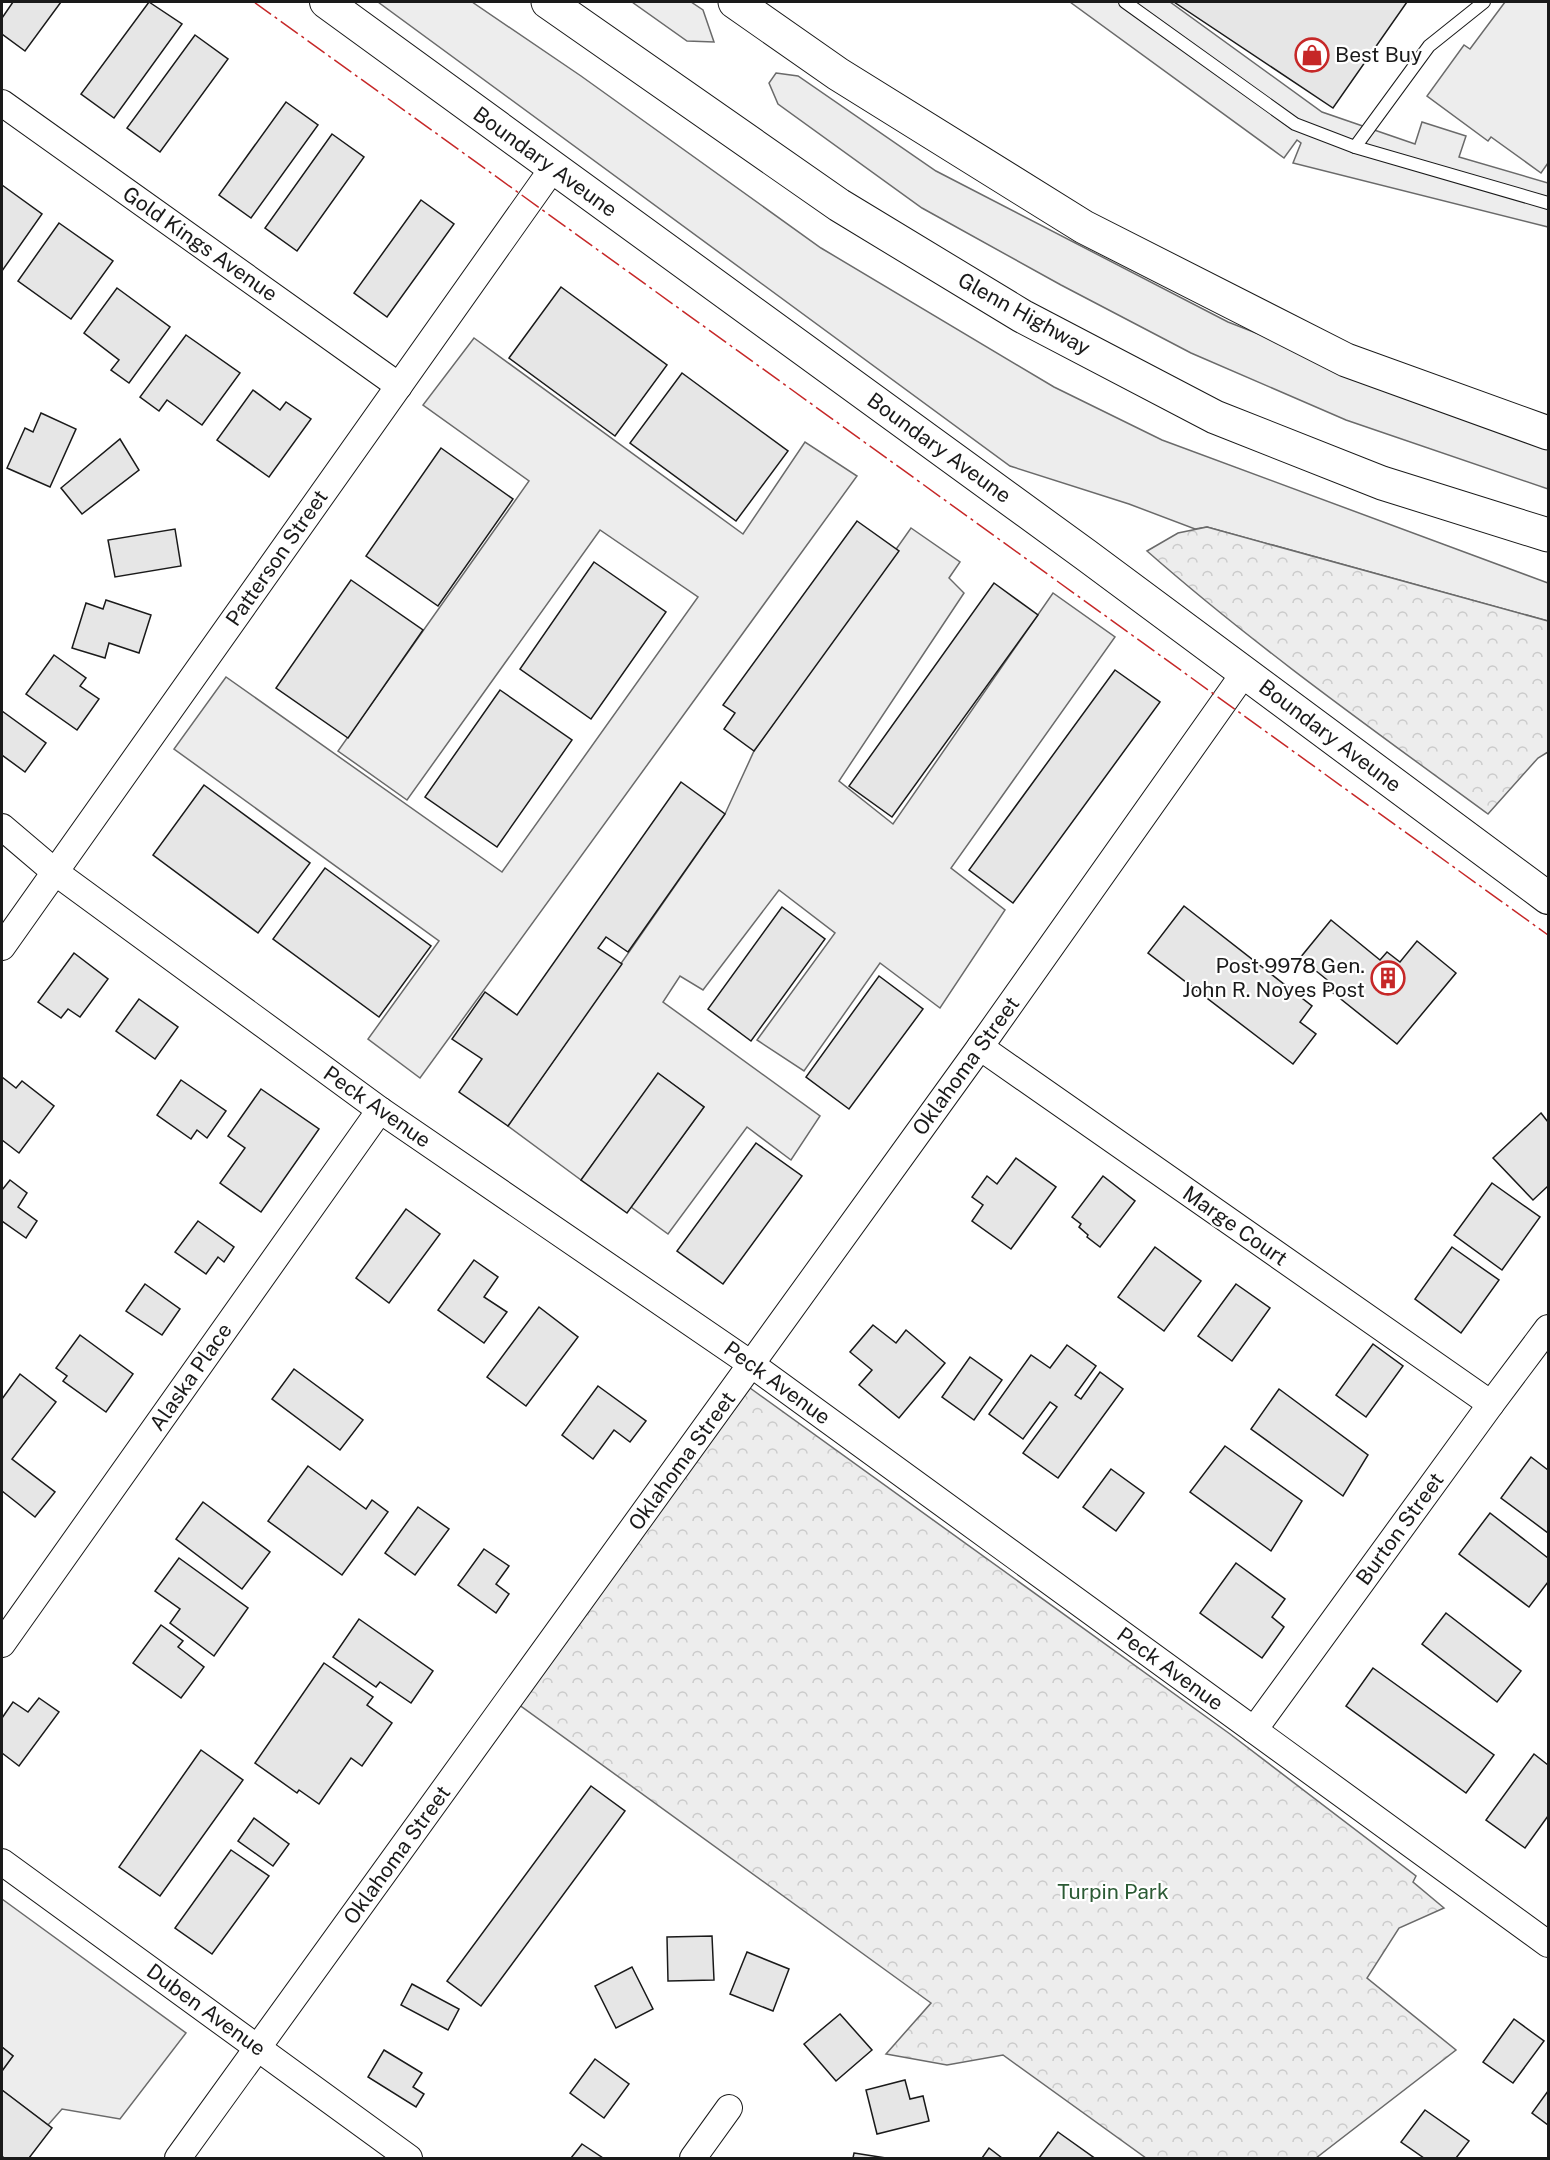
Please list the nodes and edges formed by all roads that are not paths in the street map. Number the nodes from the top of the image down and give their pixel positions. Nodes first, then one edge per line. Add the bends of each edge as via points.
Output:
1 (326, 2) edge
2 (548, 2) edge
3 (735, 2) edge
4 (1125, 2) edge
5 (1484, 2) edge
6 (2, 103) edge
7 (1355, 147) junction
8 (553, 168) junction
9 (1548, 203) edge
10 (399, 386) junction
11 (1548, 433) edge
12 (1548, 535) edge
13 (1245, 672) junction
14 (2, 827) edge
15 (55, 872) junction
16 (1548, 898) edge
17 (2, 947) edge
18 (980, 1047) junction
19 (380, 1110) junction
20 (1548, 1328) edge
21 (751, 1364) junction
22 (1491, 1404) junction
23 (2, 1644) edge
24 (1254, 1730) junction
25 (2, 1862) edge
26 (1548, 1944) edge
27 (258, 2047) junction
28 (729, 2108) dead end
29 (178, 2158) edge
30 (409, 2158) edge
31 (693, 2158) edge

1 - 8 street, Boundary Aveune
2 - 12 highway, Glenn Highway via 839,205 1022,316 1215,417 1382,483
3 - 11 highway via 838,74 1084,227 1346,360
4 - 7 lane via 1296,124
5 - 7 lane via 1429,46
6 - 10 street, Gold Kings Avenue
7 - 9 lane
8 - 10 street, Patterson Street
8 - 13 street, Boundary Aveune
10 - 15 street, Patterson Street
13 - 16 street, Boundary Aveune
13 - 18 street, Oklahoma Street
14 - 15 street, Peck Avenue
15 - 17 street, Patterson Street
15 - 19 street, Peck Avenue
18 - 21 street, Oklahoma Street
18 - 22 street, Marge Court
19 - 21 street, Peck Avenue
19 - 23 street, Alaska Place
20 - 22 street, Burton Street
21 - 24 street, Peck Avenue
21 - 27 street, Oklahoma Street
22 - 24 street, Burton Street
24 - 26 street, Peck Avenue
25 - 27 street, Duben Avenue
27 - 29 street, Oklahoma Street
27 - 30 street, Duben Avenue
28 - 31 street

